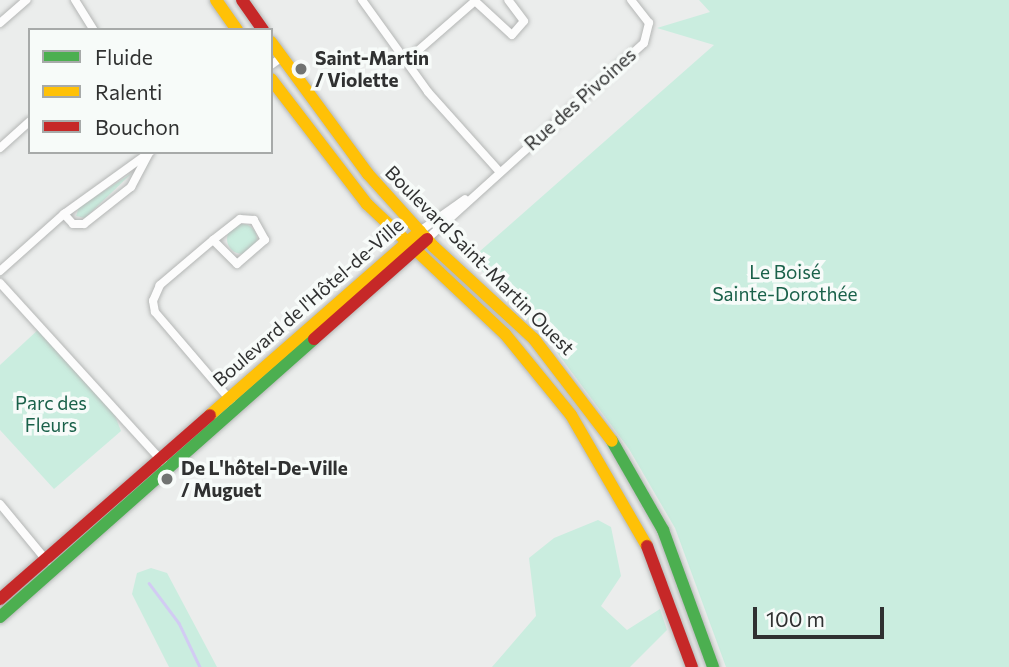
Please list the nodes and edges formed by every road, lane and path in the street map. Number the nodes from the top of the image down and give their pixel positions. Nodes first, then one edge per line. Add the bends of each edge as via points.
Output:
1 (26, 0) edge
2 (75, 0) edge
3 (216, 0) edge
4 (242, 0) edge
5 (362, 0) edge
6 (508, 0) edge
7 (631, 0) edge
8 (476, 1) edge
9 (0, 23) edge
10 (93, 28) edge
11 (236, 28) edge
12 (262, 28) edge
13 (277, 61) edge
14 (405, 62) junction
15 (273, 82) edge
16 (28, 123) edge
17 (0, 148) edge
18 (148, 154) edge
19 (148, 154) edge
20 (499, 171) junction
21 (479, 189) joint
22 (64, 214) junction
23 (423, 235) junction
24 (213, 240) junction
25 (406, 247) junction
26 (0, 271) edge
27 (0, 283) edge
28 (232, 402) junction
29 (164, 463) junction
30 (0, 504) edge
31 (50, 564) junction
32 (0, 599) edge
33 (0, 617) edge
34 (692, 667) edge
35 (713, 667) edge

1 - 9 street
2 - 10 street
3 - 11 street
4 - 12 street
5 - 14 street
6 - 8 street via 524,21 512,36
7 - 20 street, Rue des Pivoines via 649,23 647,39
8 - 14 street
13 - 23 street, Boulevard Saint-Martin Ouest
14 - 20 street
15 - 25 street, Boulevard Saint-Martin Ouest via 329,160
16 - 17 street
18 - 22 street
19 - 22 street via 131,187 84,223 73,224
20 - 21 street, Rue des Pivoines
21 - 23 street, Boulevard de l'Hôtel-de-Ville
22 - 26 street
23 - 25 street, Boulevard de l'Hôtel-de-Ville
23 - 35 street, Boulevard Saint-Martin Ouest via 534,339 608,433 663,530
24 - 24 street via 237,264 265,240 247,218
24 - 28 street via 160,285 153,301 155,312
25 - 28 street, Boulevard de l'Hôtel-de-Ville
25 - 34 street, Boulevard Saint-Martin Ouest via 512,341 587,437 651,551
27 - 29 street
28 - 29 street, Boulevard de l'Hôtel-de-Ville
29 - 31 street, Boulevard de l'Hôtel-de-Ville
30 - 31 street
31 - 32 street, Boulevard de l'Hôtel-de-Ville
31 - 33 street, Boulevard de l'Hôtel-de-Ville

